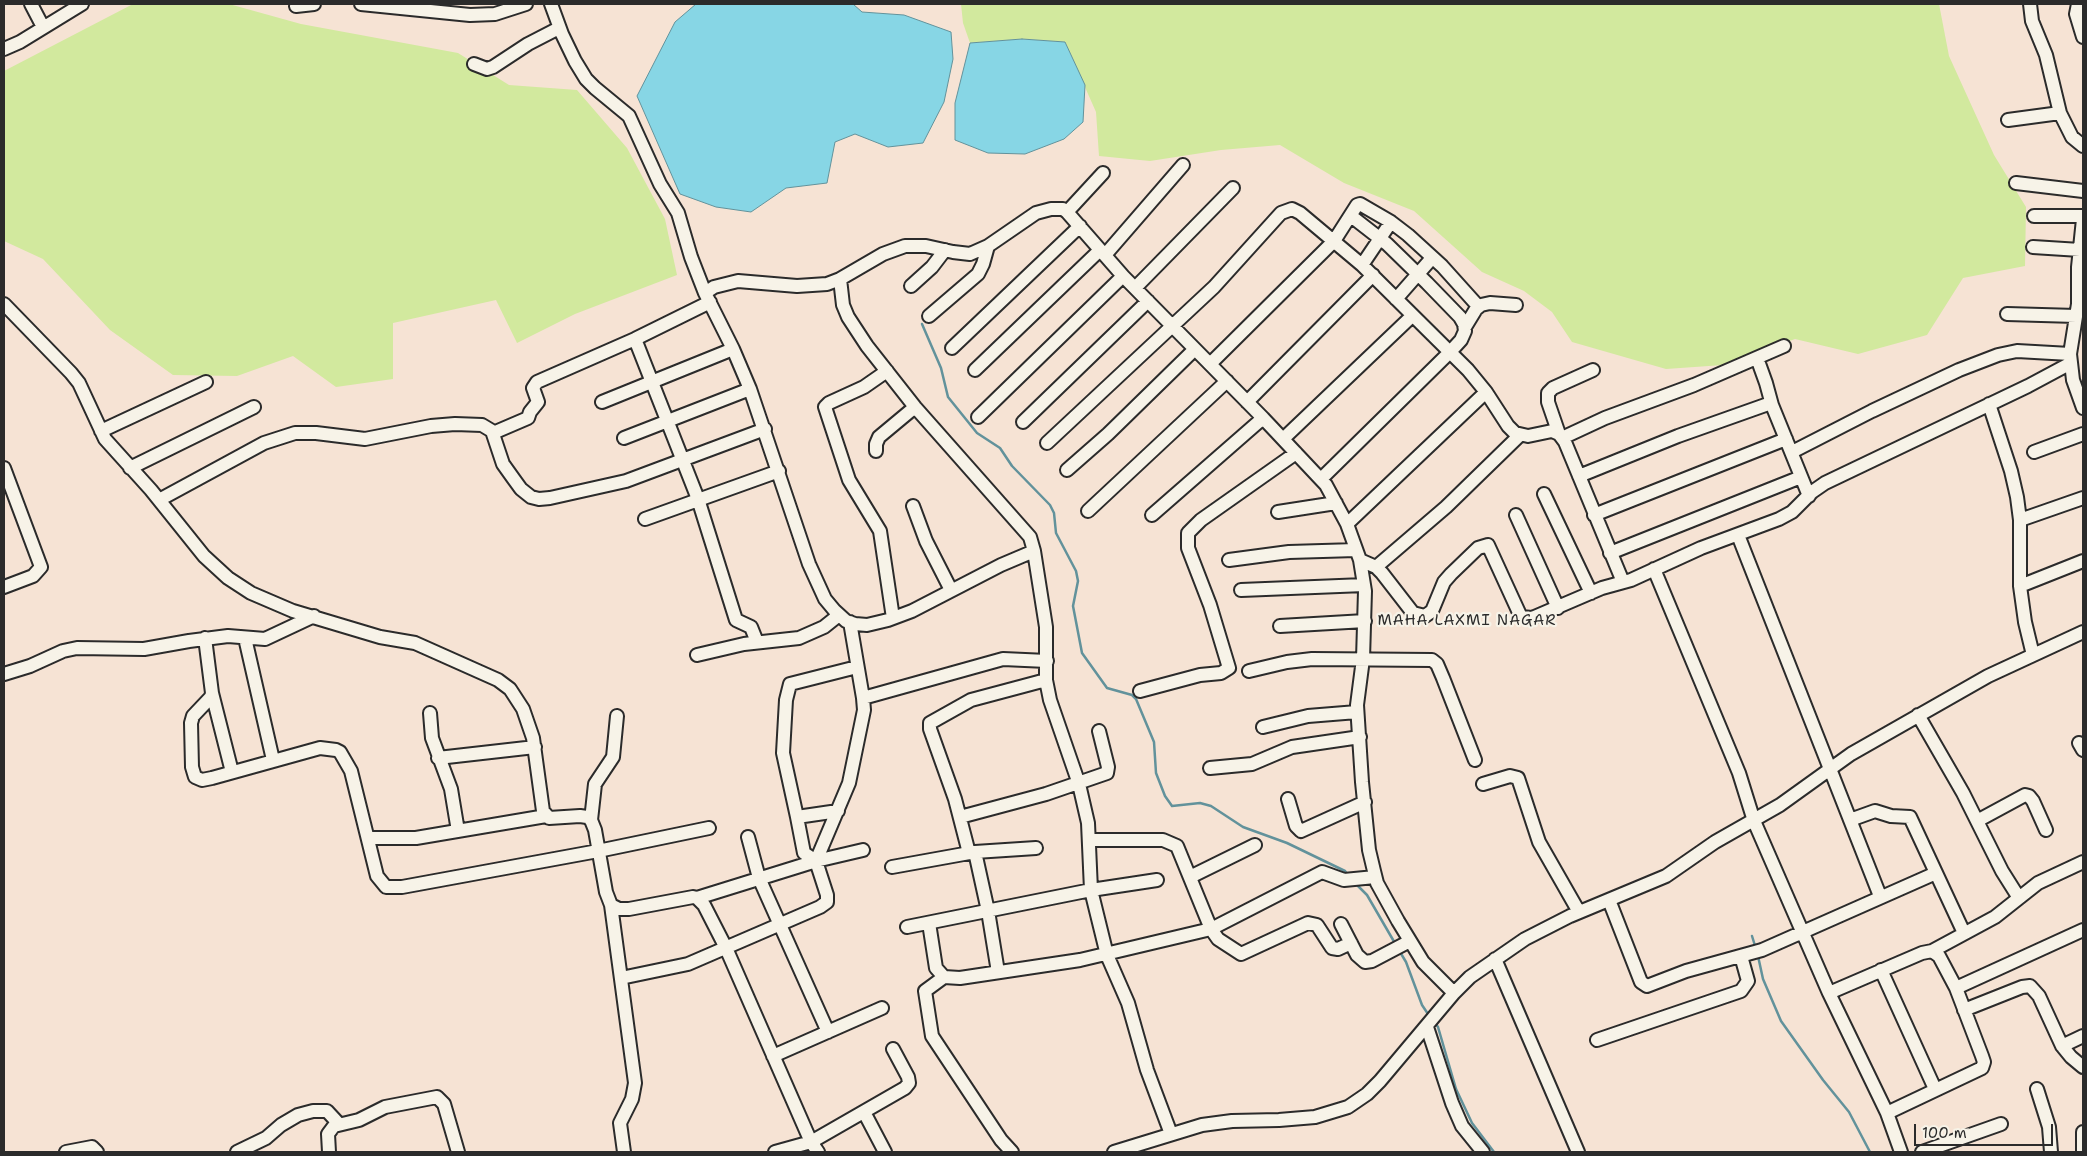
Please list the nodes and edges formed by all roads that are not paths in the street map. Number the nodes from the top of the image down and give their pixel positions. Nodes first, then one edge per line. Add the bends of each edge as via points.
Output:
1 (31, 4) edge
2 (82, 4) edge
3 (314, 4) edge
4 (361, 4) edge
5 (526, 4) edge
6 (551, 4) edge
7 (2030, 4) edge
8 (2078, 4) edge
9 (296, 6) dead end
10 (43, 27) junction
11 (559, 28) junction
12 (2083, 37) edge
13 (4, 49) edge
14 (474, 64) dead end
15 (2060, 113) junction
16 (2008, 120) dead end
17 (2083, 146) edge
18 (1183, 165) dead end
19 (1103, 173) dead end
20 (2016, 183) dead end
21 (1233, 188) dead end
22 (2083, 191) edge
23 (1067, 212) junction
24 (1351, 216) junction
25 (2034, 216) dead end
26 (2083, 218) edge
27 (1391, 222) junction
28 (1080, 226) junction
29 (1380, 238) junction
30 (1334, 240) junction
31 (988, 246) junction
32 (2033, 247) dead end
33 (945, 250) junction
34 (2080, 250) junction
35 (1103, 253) junction
36 (1432, 258) junction
37 (1362, 265) junction
38 (1419, 274) junction
39 (1373, 275) junction
40 (1123, 276) junction
41 (840, 279) junction
42 (910, 286) dead end
43 (1135, 288) junction
44 (707, 298) junction
45 (1396, 299) junction
46 (1148, 301) junction
47 (4, 304) edge
48 (1516, 305) dead end
49 (1478, 306) junction
50 (2079, 307) edge
51 (2007, 314) dead end
52 (929, 316) dead end
53 (1412, 316) junction
54 (1173, 325) junction
55 (1465, 327) junction
56 (635, 339) junction
57 (1784, 346) dead end
58 (952, 348) dead end
59 (733, 349) junction
60 (1194, 349) junction
61 (1450, 352) junction
62 (1757, 358) junction
63 (1210, 364) junction
64 (2074, 365) edge
65 (975, 370) dead end
66 (1593, 370) dead end
67 (887, 371) junction
68 (1227, 381) junction
69 (206, 382) dead end
70 (652, 382) junction
71 (750, 389) junction
72 (1486, 392) junction
73 (602, 402) dead end
74 (1247, 402) junction
75 (1771, 403) junction
76 (1989, 404) junction
77 (254, 407) dead end
78 (915, 407) junction
79 (2083, 408) edge
80 (978, 417) dead end
81 (1263, 418) junction
82 (668, 421) junction
83 (1023, 422) dead end
84 (764, 429) junction
85 (101, 431) junction
86 (493, 433) junction
87 (2083, 434) edge
88 (1520, 436) junction
89 (1561, 436) junction
90 (624, 438) dead end
91 (1786, 438) junction
92 (1283, 439) junction
93 (1047, 443) dead end
94 (876, 451) dead end
95 (1792, 452) junction
96 (2034, 452) dead end
97 (1296, 453) junction
98 (683, 460) junction
99 (4, 468) edge
100 (130, 468) junction
101 (1067, 470) dead end
102 (779, 472) junction
103 (1579, 476) junction
104 (1802, 477) junction
105 (1321, 479) junction
106 (1544, 494) dead end
107 (1808, 496) junction
108 (2083, 498) edge
109 (159, 500) junction
110 (698, 500) junction
111 (1336, 502) junction
112 (913, 506) dead end
113 (1088, 511) dead end
114 (1278, 512) dead end
115 (1152, 515) dead end
116 (1516, 515) dead end
117 (1594, 515) junction
118 (645, 520) dead end
119 (2020, 520) junction
120 (1347, 524) junction
121 (1738, 535) junction
122 (1034, 551) junction
123 (1610, 552) junction
124 (1358, 555) junction
125 (1229, 560) dead end
126 (2083, 562) edge
127 (1376, 567) junction
128 (1654, 569) junction
129 (1622, 582) junction
130 (1364, 586) junction
131 (2020, 586) junction
132 (4, 587) edge
133 (951, 590) junction
134 (1241, 590) dead end
135 (1591, 592) junction
136 (1558, 608) junction
137 (314, 616) junction
138 (893, 618) junction
139 (844, 619) junction
140 (1365, 621) junction
141 (1280, 626) dead end
142 (2083, 632) edge
143 (205, 638) junction
144 (245, 638) junction
145 (757, 642) junction
146 (697, 655) dead end
147 (2033, 655) junction
148 (1363, 659) junction
149 (1047, 660) junction
150 (857, 668) junction
151 (1249, 671) dead end
152 (4, 674) edge
153 (1046, 680) junction
154 (1140, 691) dead end
155 (212, 693) junction
156 (864, 698) junction
157 (1357, 712) junction
158 (430, 713) dead end
159 (1918, 715) junction
160 (618, 716) dead end
161 (1262, 727) dead end
162 (1099, 731) dead end
163 (1360, 737) junction
164 (535, 747) junction
165 (438, 758) junction
166 (273, 760) junction
167 (1475, 760) dead end
168 (1210, 768) dead end
169 (1830, 768) junction
170 (232, 772) junction
171 (1079, 784) junction
172 (1484, 784) dead end
173 (1288, 799) dead end
174 (1365, 802) junction
175 (838, 811) junction
176 (546, 816) junction
177 (797, 817) junction
178 (960, 817) junction
179 (591, 820) junction
180 (1850, 820) junction
181 (1754, 821) junction
182 (1977, 821) junction
183 (709, 828) dead end
184 (2046, 830) dead end
185 (458, 831) junction
186 (748, 837) dead end
187 (368, 838) junction
188 (1089, 840) junction
189 (1255, 845) dead end
190 (1036, 848) dead end
191 (863, 850) dead end
192 (598, 851) junction
193 (972, 852) junction
194 (816, 861) junction
195 (2083, 862) edge
196 (892, 867) dead end
197 (1936, 873) junction
198 (1190, 877) junction
199 (1376, 877) junction
200 (759, 878) junction
201 (1157, 880) dead end
202 (1091, 890) junction
203 (1880, 896) junction
204 (697, 898) junction
205 (2019, 898) junction
206 (1609, 900) junction
207 (611, 905) junction
208 (988, 911) junction
209 (1579, 912) junction
210 (929, 923) junction
211 (779, 924) junction
212 (1341, 924) dead end
213 (907, 927) dead end
214 (1211, 929) junction
215 (2083, 930) edge
216 (1803, 933) junction
217 (1964, 933) junction
218 (1351, 944) junction
219 (1402, 946) junction
220 (726, 948) junction
221 (1932, 951) junction
222 (1751, 954) junction
223 (1107, 955) junction
224 (1495, 959) junction
225 (1881, 970) junction
226 (998, 972) junction
227 (944, 977) junction
228 (621, 978) junction
229 (1956, 988) junction
230 (1454, 993) junction
231 (1830, 993) junction
232 (882, 1008) dead end
233 (1964, 1010) junction
234 (1430, 1022) junction
235 (828, 1032) junction
236 (2083, 1036) edge
237 (1597, 1040) dead end
238 (2062, 1046) junction
239 (893, 1049) dead end
240 (773, 1056) junction
241 (2083, 1067) edge
242 (2037, 1088) dead end
243 (1936, 1089) junction
244 (864, 1112) junction
245 (1886, 1113) junction
246 (339, 1124) junction
247 (2001, 1124) dead end
248 (2083, 1132) edge
249 (1171, 1134) junction
250 (814, 1147) edge
251 (66, 1152) edge
252 (97, 1152) edge
253 (237, 1152) edge
254 (329, 1152) edge
255 (458, 1152) edge
256 (624, 1152) edge
257 (776, 1152) edge
258 (885, 1152) edge
259 (1012, 1152) edge
260 (1114, 1152) edge
261 (1483, 1152) edge
262 (1578, 1152) edge
263 (1901, 1152) edge
264 (1922, 1152) edge
265 (2051, 1152) edge
266 (2082, 1152) edge

1 - 10 street
2 - 10 street
3 - 9 street
4 - 5 street via 483,15
6 - 11 street
7 - 15 street via 2032,21 2046,55
8 - 12 street via 2076,14
10 - 13 street
11 - 14 street via 493,67 487,69
11 - 44 street via 586,79 632,121 660,184 678,212 690,257
15 - 16 street
15 - 17 street via 2072,137
18 - 35 street
19 - 23 street
20 - 22 street
21 - 43 street
23 - 28 street
23 - 31 street via 1058,208 1043,210
24 - 27 street via 1360,204
24 - 29 street
24 - 30 street
25 - 26 street
26 - 34 street
27 - 29 street
27 - 36 street
28 - 35 street
28 - 58 street
29 - 37 street
29 - 38 street
30 - 37 street
30 - 54 street via 1295,209 1286,210 1214,287
30 - 63 street
31 - 33 street via 970,254
31 - 52 street via 978,274
32 - 34 street
33 - 41 street via 905,246 883,254
33 - 42 street via 932,267
34 - 50 street
35 - 40 street
35 - 65 street
36 - 38 street
36 - 49 street
37 - 39 street
38 - 45 street
38 - 55 street via 1460,317
39 - 45 street
39 - 74 street
40 - 43 street
40 - 80 street
41 - 44 street via 806,287 738,281 714,287
41 - 67 street via 841,297 848,317
43 - 46 street
44 - 56 street
44 - 59 street
45 - 53 street
46 - 54 street
46 - 83 street
47 - 85 street via 75,378
48 - 49 street via 1490,303
49 - 55 street
50 - 51 street
50 - 64 street
53 - 61 street
53 - 92 street
54 - 60 street
54 - 93 street
55 - 61 street via 1461,340
56 - 70 street
56 - 86 street via 538,382 533,388 538,402 528,418
57 - 62 street
59 - 70 street
59 - 71 street
60 - 63 street
60 - 101 street
61 - 72 street
61 - 105 street
62 - 75 street
62 - 89 street
63 - 68 street
64 - 76 street
64 - 79 street
64 - 95 street via 2017,351 1998,355 1959,370
66 - 89 street via 1548,393 1548,402
67 - 78 street
67 - 138 street via 829,403 825,409 849,480 879,528
68 - 74 street
68 - 113 street
69 - 85 street
70 - 73 street
70 - 82 street
71 - 82 street
71 - 84 street
72 - 88 street via 1508,426
72 - 120 street
74 - 81 street
75 - 91 street
75 - 103 street
76 - 107 street via 1836,477
76 - 119 street via 2011,471
77 - 100 street
78 - 94 street via 879,436
78 - 122 street via 1025,530
81 - 92 street
81 - 115 street
82 - 90 street
82 - 98 street
84 - 98 street
84 - 102 street
85 - 100 street
86 - 98 street via 512,478 531,497 539,499 626,481
86 - 109 street via 482,425 455,424 365,439 294,433 264,443
87 - 96 street
88 - 89 street via 1552,431
88 - 127 street via 1446,507
89 - 103 street
91 - 95 street
91 - 117 street
92 - 97 street
95 - 104 street
97 - 105 street
97 - 154 street via 1201,520 1188,533 1190,556 1230,668 1221,673 1200,675
98 - 110 street
99 - 132 street via 41,567 33,576
100 - 109 street
102 - 110 street
102 - 139 street via 816,580 825,599
103 - 117 street
104 - 107 street
104 - 123 street
105 - 111 street
106 - 135 street
107 - 121 street via 1792,512
108 - 119 street
109 - 137 street via 204,556 228,578 270,602
110 - 118 street
110 - 145 street via 736,620 751,627
111 - 114 street
111 - 120 street
112 - 133 street via 926,541
116 - 136 street
117 - 123 street
119 - 131 street
120 - 124 street
121 - 128 street
121 - 169 street
122 - 133 street
122 - 149 street via 1046,627
123 - 129 street
124 - 125 street via 1289,552
124 - 127 street
124 - 130 street
126 - 131 street
127 - 136 street via 1407,607 1416,616 1425,616 1432,611 1444,582 1478,548 1486,545 1492,551 1521,617 1532,618
128 - 129 street
128 - 181 street via 1738,773
129 - 135 street
130 - 134 street
130 - 140 street
131 - 147 street
133 - 138 street
135 - 136 street
137 - 144 street via 272,637 260,640
137 - 164 street via 380,637 415,643 498,680 517,698
138 - 139 street via 867,625
139 - 145 street via 799,638
139 - 150 street
140 - 141 street
140 - 148 street
142 - 147 street
143 - 144 street
143 - 152 street via 144,649 77,648
143 - 155 street
144 - 166 street
145 - 146 street
147 - 159 street
148 - 151 street via 1298,660
148 - 157 street
148 - 167 street via 1426,659 1435,662
149 - 153 street
149 - 156 street via 998,660
150 - 156 street
150 - 177 street via 790,684 783,753
153 - 171 street via 1053,714
153 - 178 street via 972,700 930,723
155 - 170 street
155 - 170 street via 191,723 193,774 202,780
156 - 175 street via 849,783
157 - 161 street via 1308,716
157 - 163 street
158 - 165 street
159 - 169 street
159 - 182 street
160 - 179 street via 612,757 595,784
162 - 171 street via 1108,771
163 - 168 street via 1292,747 1252,764
163 - 174 street
164 - 165 street
164 - 176 street via 542,808
165 - 185 street via 451,790
166 - 170 street
166 - 187 street via 320,748 340,752 351,771
169 - 180 street
169 - 181 street
171 - 178 street
171 - 188 street via 1086,807
172 - 209 street via 1510,776 1518,778 1539,842
173 - 174 street via 1296,826 1302,831
174 - 199 street via 1369,850
175 - 177 street
175 - 194 street
176 - 179 street via 580,816
176 - 185 street
177 - 194 street via 804,853
178 - 193 street
179 - 192 street
180 - 197 street via 1874,811 1910,817
180 - 203 street
181 - 206 street via 1715,842 1666,876
181 - 216 street
182 - 184 street via 2026,795 2033,801
182 - 205 street
183 - 192 street
185 - 187 street via 416,838
186 - 200 street
187 - 192 street via 377,876 381,883 391,888
188 - 198 street via 1168,841 1177,846
188 - 202 street
189 - 198 street
190 - 193 street
191 - 194 street
192 - 207 street
193 - 196 street
193 - 208 street
194 - 200 street
194 - 211 street via 827,902 820,908
195 - 205 street via 2038,883
197 - 203 street
197 - 217 street
198 - 214 street
199 - 214 street via 1352,880 1318,873
199 - 219 street via 1398,921
200 - 204 street
200 - 211 street
201 - 202 street
202 - 208 street
202 - 223 street
203 - 216 street
204 - 207 street via 684,897 619,909
204 - 220 street
205 - 217 street via 1995,917
206 - 209 street
206 - 222 street via 1645,986 1686,971
207 - 228 street
208 - 210 street
208 - 226 street
209 - 224 street via 1525,938
210 - 213 street
210 - 227 street via 936,968
211 - 220 street
211 - 235 street
212 - 218 street
214 - 218 street via 1241,954 1308,923 1316,925 1332,948
214 - 223 street
215 - 229 street
216 - 222 street
216 - 231 street
217 - 221 street
218 - 219 street via 1356,955 1365,962
219 - 230 street
220 - 228 street via 688,964
220 - 240 street
221 - 225 street
221 - 229 street via 1939,956
222 - 237 street via 1748,982 1741,990
223 - 226 street
223 - 249 street via 1128,1004
224 - 230 street
224 - 262 street
225 - 231 street
225 - 243 street
226 - 227 street
227 - 259 street via 925,991 932,1036
228 - 256 street via 635,1083 632,1099 620,1123
229 - 233 street
230 - 234 street
231 - 245 street
232 - 235 street
233 - 238 street via 2030,986 2039,996
233 - 243 street via 1984,1062 1982,1068
234 - 249 street via 1374,1088 1348,1107 1314,1118 1232,1120
234 - 261 street via 1452,1102 1462,1126
235 - 240 street
236 - 238 street
238 - 241 street
239 - 244 street via 908,1077 907,1086
240 - 250 street
242 - 265 street via 2049,1127
243 - 245 street
244 - 250 street
244 - 258 street
245 - 263 street
246 - 253 street via 327,1111 291,1117 266,1138
246 - 254 street via 328,1134
246 - 255 street via 359,1120 385,1107 437,1098 444,1104
247 - 264 street
248 - 266 street
249 - 260 street
250 - 257 street
251 - 252 street via 88,1147

